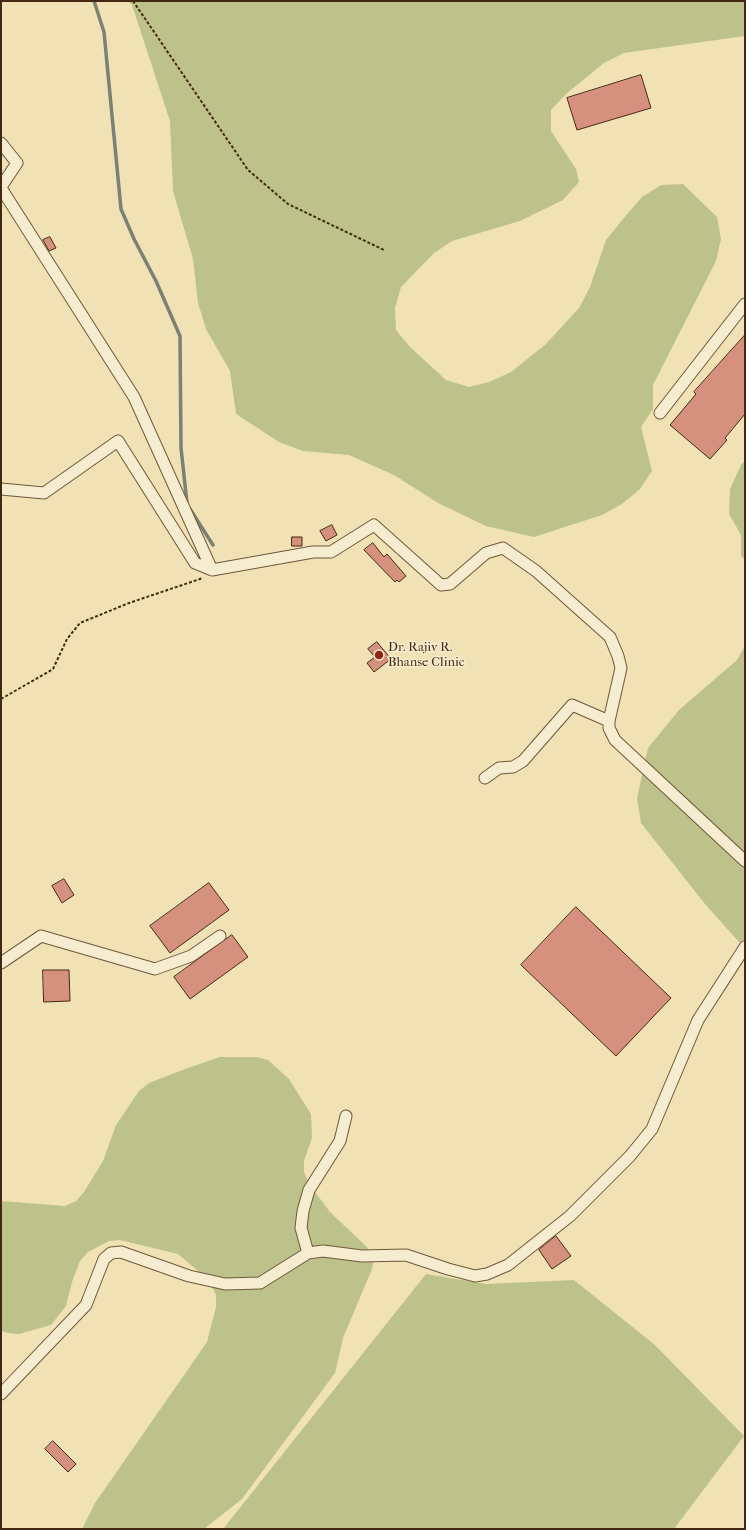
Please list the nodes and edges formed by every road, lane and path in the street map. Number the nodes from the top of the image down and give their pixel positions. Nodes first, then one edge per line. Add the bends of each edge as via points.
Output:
1 (133, 1) edge
2 (1, 143) edge
3 (1, 188) edge
4 (384, 250) dead end
5 (745, 304) edge
6 (660, 413) dead end
7 (1, 489) edge
8 (212, 570) junction
9 (1, 699) edge
10 (609, 721) junction
11 (485, 778) dead end
12 (745, 861) edge
13 (220, 936) dead end
14 (745, 947) edge
15 (1, 963) edge
16 (346, 1116) dead end
17 (308, 1253) junction
18 (1, 1394) edge

1 - 4 path via 248,170 288,204
2 - 3 street via 16,163
3 - 8 street via 134,397
5 - 6 street
7 - 8 street via 44,493 118,440 195,563
8 - 9 path via 200,579 80,623 67,639 53,669
8 - 10 street via 313,552 331,552 374,525 441,585 450,584 486,552 503,548 536,570 610,637 621,668
10 - 11 street via 572,705 523,761 513,767 499,768
10 - 12 street via 609,728 615,740
13 - 15 street via 191,956 155,969 41,936
14 - 17 street via 698,1020 652,1129 630,1156 570,1216 508,1265 475,1276 406,1255 362,1256 323,1251
16 - 17 street via 340,1141 308,1190 301,1228
17 - 18 street via 260,1283 244,1284 225,1284 189,1276 121,1252 111,1253 104,1259 86,1305

